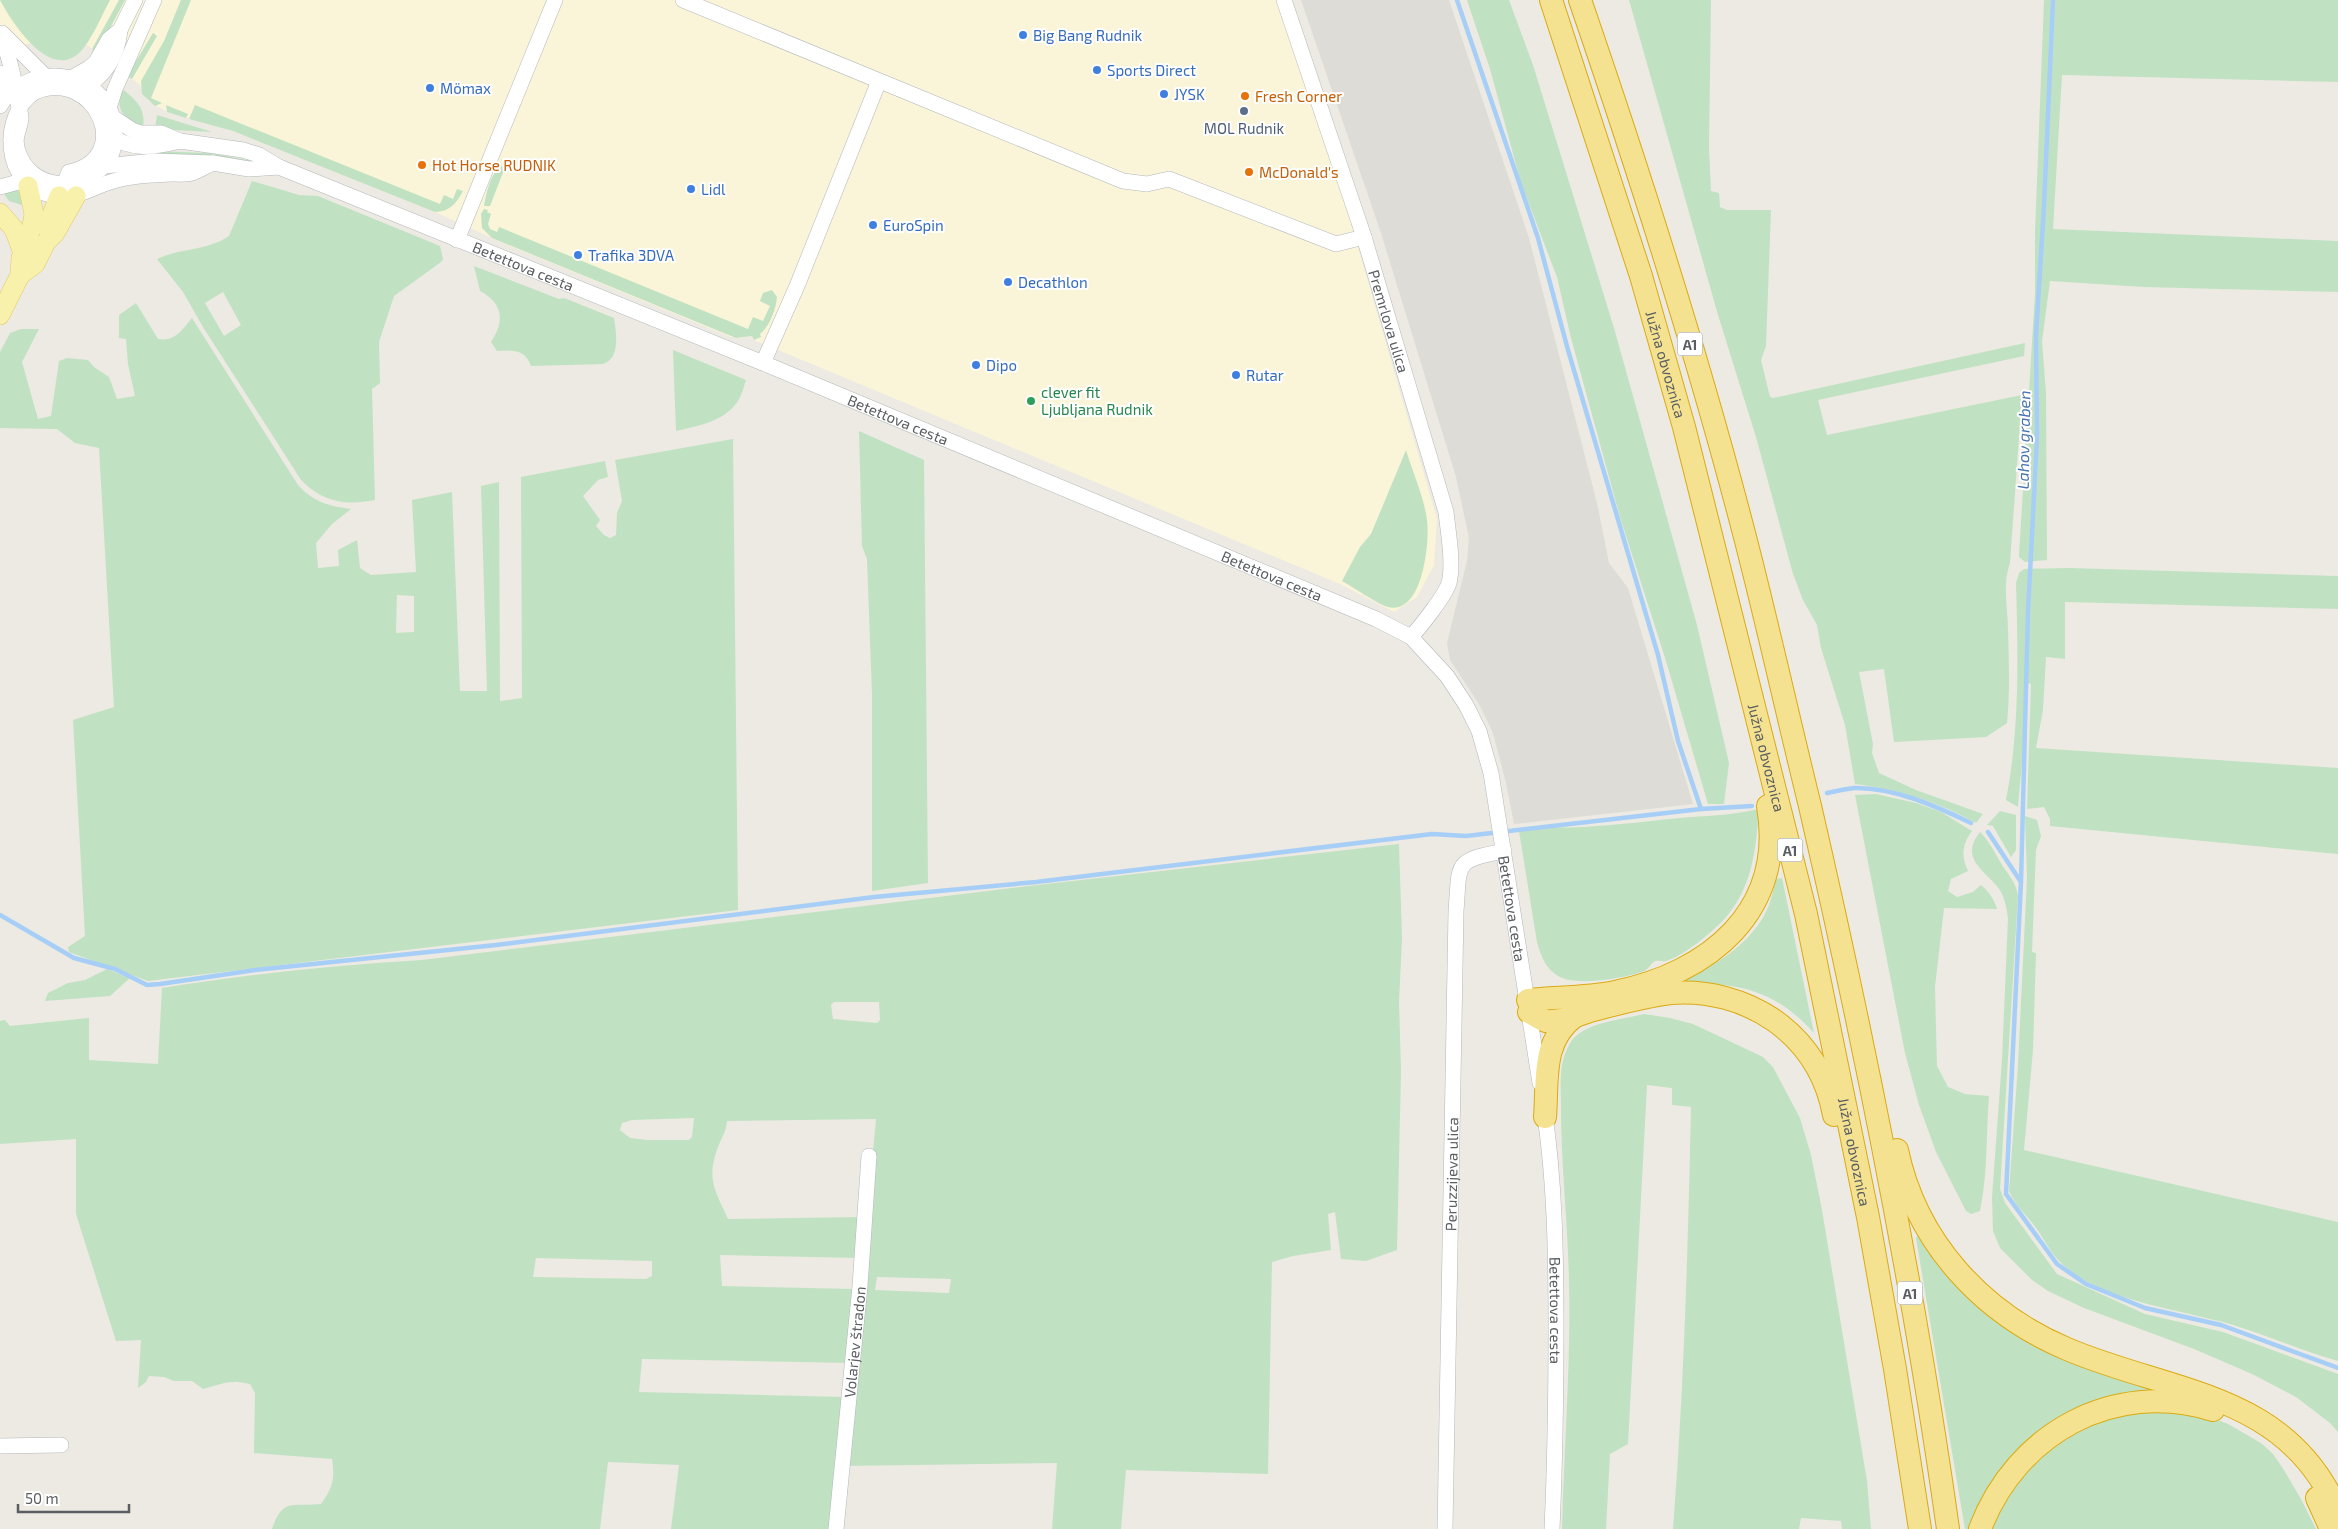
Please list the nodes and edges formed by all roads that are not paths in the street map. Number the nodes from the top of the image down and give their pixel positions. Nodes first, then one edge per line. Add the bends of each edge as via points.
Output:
1 (135, 0) edge
2 (154, 0) edge
3 (554, 0) edge
4 (683, 0) edge
5 (1284, 0) edge
6 (1551, 0) edge
7 (1580, 0) edge
8 (0, 32) edge
9 (0, 73) edge
10 (45, 76) junction
11 (879, 81) junction
12 (79, 85) junction
13 (17, 96) junction
14 (1, 104) edge
15 (112, 113) junction
16 (110, 136) junction
17 (180, 140) junction
18 (2, 142) edge
19 (213, 163) junction
20 (104, 166) junction
21 (279, 167) junction
22 (18, 175) edge
23 (0, 187) edge
24 (66, 192) junction
25 (0, 213) edge
26 (1364, 238) junction
27 (457, 240) junction
28 (22, 253) junction
29 (20, 275) junction
30 (0, 315) edge
31 (763, 363) junction
32 (1700, 485) junction
33 (1410, 637) junction
34 (1503, 846) junction
35 (1528, 1006) junction
36 (1575, 1016) junction
37 (1865, 1058) junction
38 (1545, 1117) junction
39 (869, 1156) dead end
40 (1868, 1218) junction
41 (61, 1445) dead end
42 (0, 1446) edge
43 (2338, 1512) edge
44 (836, 1529) edge
45 (1445, 1529) edge
46 (1552, 1529) edge
47 (1920, 1529) edge
48 (1948, 1529) edge
49 (1980, 1529) edge
50 (2331, 1529) edge

1 - 12 street via 120,30 119,46 109,64 100,77
2 - 15 street via 115,89
3 - 27 street
4 - 11 street
5 - 26 street, Premrlova ulica
6 - 32 highway, Južna obvoznica / A1 via 1641,276
7 - 37 highway, Južna obvoznica / A1 via 1665,259 1745,536 1832,902
8 - 10 street
8 - 13 street
9 - 14 street
10 - 12 street
10 - 13 street
11 - 26 street via 1123,182 1147,184 1169,179 1336,244
11 - 31 street
12 - 13 street
12 - 15 street, Betettova cesta
12 - 16 street
13 - 14 street
13 - 18 street
13 - 22 street via 21,118 16,132
15 - 16 street
15 - 17 street, Betettova cesta via 132,130 160,133
16 - 17 street, Betettova cesta via 134,147 158,147
16 - 20 street via 112,153
16 - 24 street via 104,139 98,154 88,164 69,172
17 - 21 street, Betettova cesta via 243,150
18 - 22 street
19 - 20 street, Betettova cesta via 155,161
19 - 21 street, Betettova cesta via 249,169
19 - 24 street via 192,174 116,180
20 - 24 street
21 - 27 street, Betettova cesta
22 - 23 street
22 - 24 street via 44,193
22 - 28 main road via 34,214
24 - 29 main road via 46,230 46,242 35,264
25 - 28 main road via 14,229
26 - 33 street, Premrlova ulica via 1446,512 1450,547 1449,583
27 - 31 street, Betettova cesta
28 - 29 main road
29 - 30 main road
31 - 33 street, Betettova cesta via 1376,618
32 - 35 highway via 1706,550 1769,813 1770,845 1762,883 1746,916 1728,938 1687,966 1664,977 1614,992
32 - 40 highway, Južna obvoznica / A1 via 1806,914
33 - 34 street, Betettova cesta via 1447,676 1479,731 1491,773
34 - 35 street, Betettova cesta
34 - 45 street, Peruzzijeva ulica via 1471,858 1459,873
35 - 36 highway via 1547,1021
35 - 38 street, Betettova cesta
36 - 38 highway via 1561,1028 1551,1045
36 - 40 highway via 1672,993 1698,993 1738,1001 1772,1019 1794,1036 1826,1085 1844,1164
37 - 43 highway via 1885,1092 1898,1157 1911,1196 1939,1248 1968,1284 2003,1314 2068,1350 2245,1410 2298,1451 2323,1482
37 - 48 highway, Južna obvoznica / A1 via 1917,1335
38 - 46 street, Betettova cesta via 1556,1265 1556,1439
39 - 44 street, Volarjev štradon
40 - 47 highway, Južna obvoznica / A1
41 - 42 street
49 - 50 highway via 2011,1471 2056,1431 2082,1417 2144,1402 2178,1403 2226,1415 2268,1440 2302,1474

